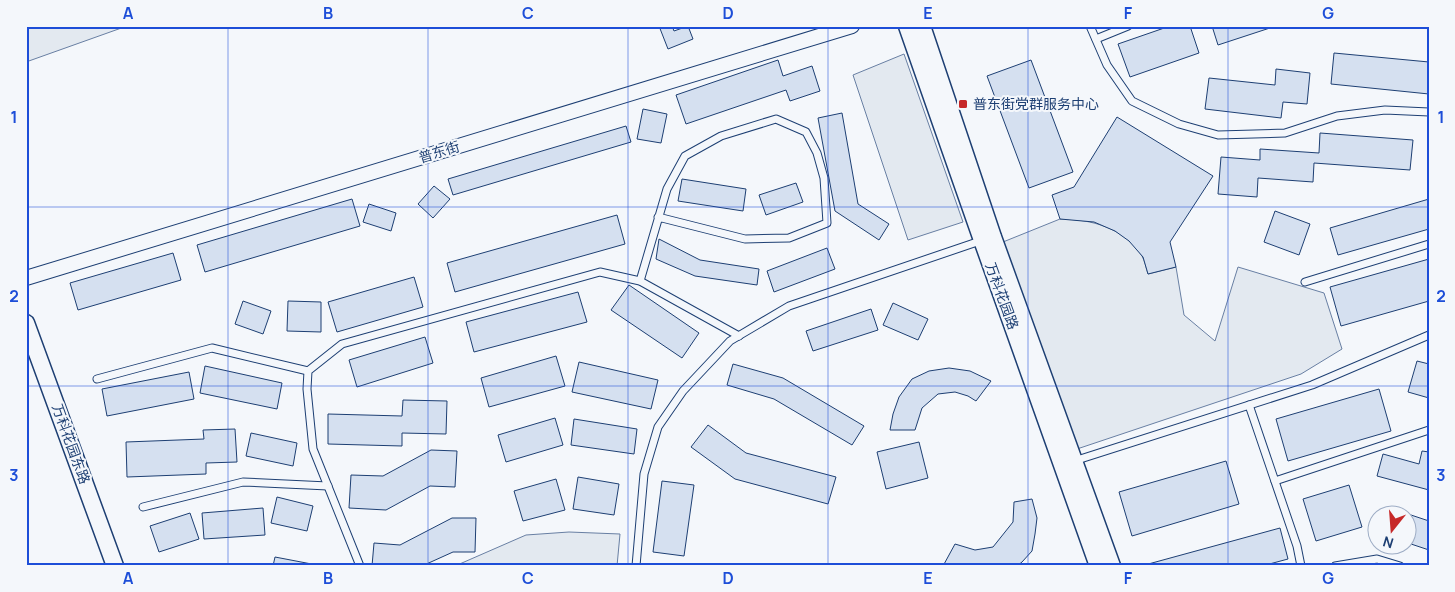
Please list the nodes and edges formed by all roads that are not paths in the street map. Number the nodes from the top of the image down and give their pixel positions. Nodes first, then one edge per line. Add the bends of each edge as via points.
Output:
1 (852, 26) edge
2 (907, 26) edge
3 (922, 26) edge
4 (1090, 26) edge
5 (1128, 26) edge
6 (1096, 39) junction
7 (1429, 112) edge
8 (658, 218) junction
9 (987, 239) junction
10 (1429, 244) edge
11 (26, 278) edge
12 (640, 281) junction
13 (1305, 282) dead end
14 (26, 322) edge
15 (1429, 335) edge
16 (739, 336) junction
17 (308, 371) junction
18 (97, 379) dead end
19 (1249, 405) junction
20 (1429, 430) edge
21 (1068, 463) junction
22 (1275, 481) junction
23 (328, 486) junction
24 (143, 507) dead end
25 (115, 566) edge
26 (360, 566) edge
27 (636, 566) edge
28 (1098, 566) edge
29 (1112, 566) edge
30 (1301, 566) edge
31 (1335, 566) edge
32 (1400, 566) edge

1 - 11 street, 普东街
2 - 9 street, 万科花园路
3 - 9 street, 万科花园路
4 - 6 lane
5 - 6 lane
6 - 7 lane via 1107,65 1132,101 1179,124 1218,135 1285,133 1337,116 1386,110
8 - 8 lane via 667,188 685,156 721,136 776,119 806,132 817,153 824,178 827,223 789,238 745,239
8 - 12 lane
9 - 16 lane via 789,306
9 - 21 street, 万科花园路
10 - 13 lane
12 - 16 lane
12 - 17 lane via 600,272 574,279 342,344
14 - 25 street, 万科花园东路
15 - 19 lane via 1312,385
16 - 27 lane via 730,341 684,391 658,427 644,474
17 - 18 lane via 212,348
17 - 23 lane via 313,449
19 - 21 lane
19 - 22 lane
20 - 22 lane
21 - 28 street, 万科花园路
21 - 29 street, 万科花园路
22 - 30 lane
23 - 24 lane via 243,482
23 - 26 lane
31 - 32 lane via 1377,559

